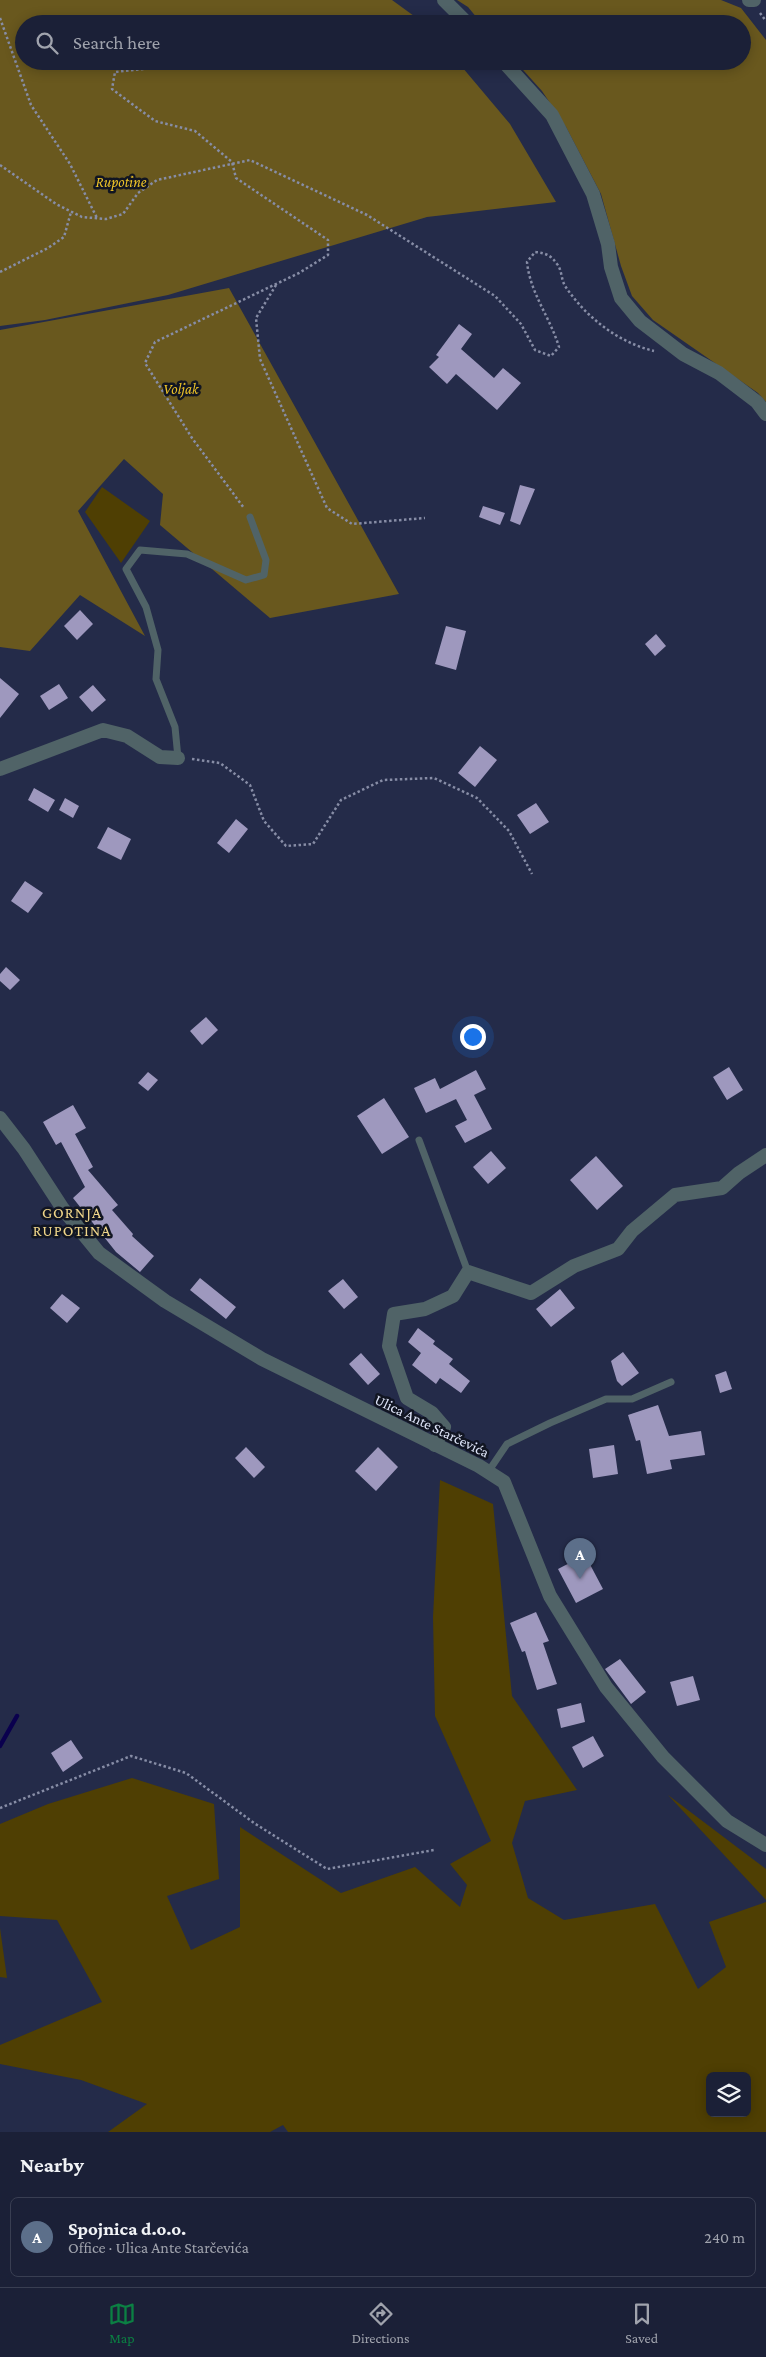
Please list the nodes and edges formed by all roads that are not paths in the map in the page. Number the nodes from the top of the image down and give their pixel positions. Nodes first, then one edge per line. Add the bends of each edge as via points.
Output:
1 (444, 0) edge
2 (749, 0) edge
3 (754, 0) edge
4 (459, 15) edge
5 (511, 70) edge
6 (766, 414) edge
7 (250, 516) road end
8 (178, 758) joint
9 (0, 769) edge
10 (0, 1118) edge
11 (419, 1140) dead end
12 (766, 1155) edge
13 (468, 1272) junction
14 (671, 1382) dead end
15 (436, 1445) junction
16 (488, 1472) junction
17 (766, 1845) edge

1 - 4 street
2 - 3 street
5 - 6 street via 552,115 593,194 621,298 640,321 683,354 719,373 757,402
7 - 8 lane via 266,560 264,575 246,580 187,554 140,550 126,569 146,607 158,650 156,679 175,727
8 - 9 street via 160,757 127,736 103,730
10 - 15 street, Ulica Ante Starčevića via 63,1209 99,1253 165,1301 262,1359
11 - 13 lane
12 - 13 street via 722,1188 675,1195 632,1231 618,1249 574,1266 531,1293
13 - 15 street via 453,1296 425,1309 394,1314 389,1346 407,1398 432,1413 444,1427
14 - 16 lane via 632,1399 606,1399 507,1444
15 - 16 street, Ulica Ante Starčevića
16 - 17 street, Ulica Ante Starčevića via 504,1482 550,1596 606,1687 663,1757 720,1814

